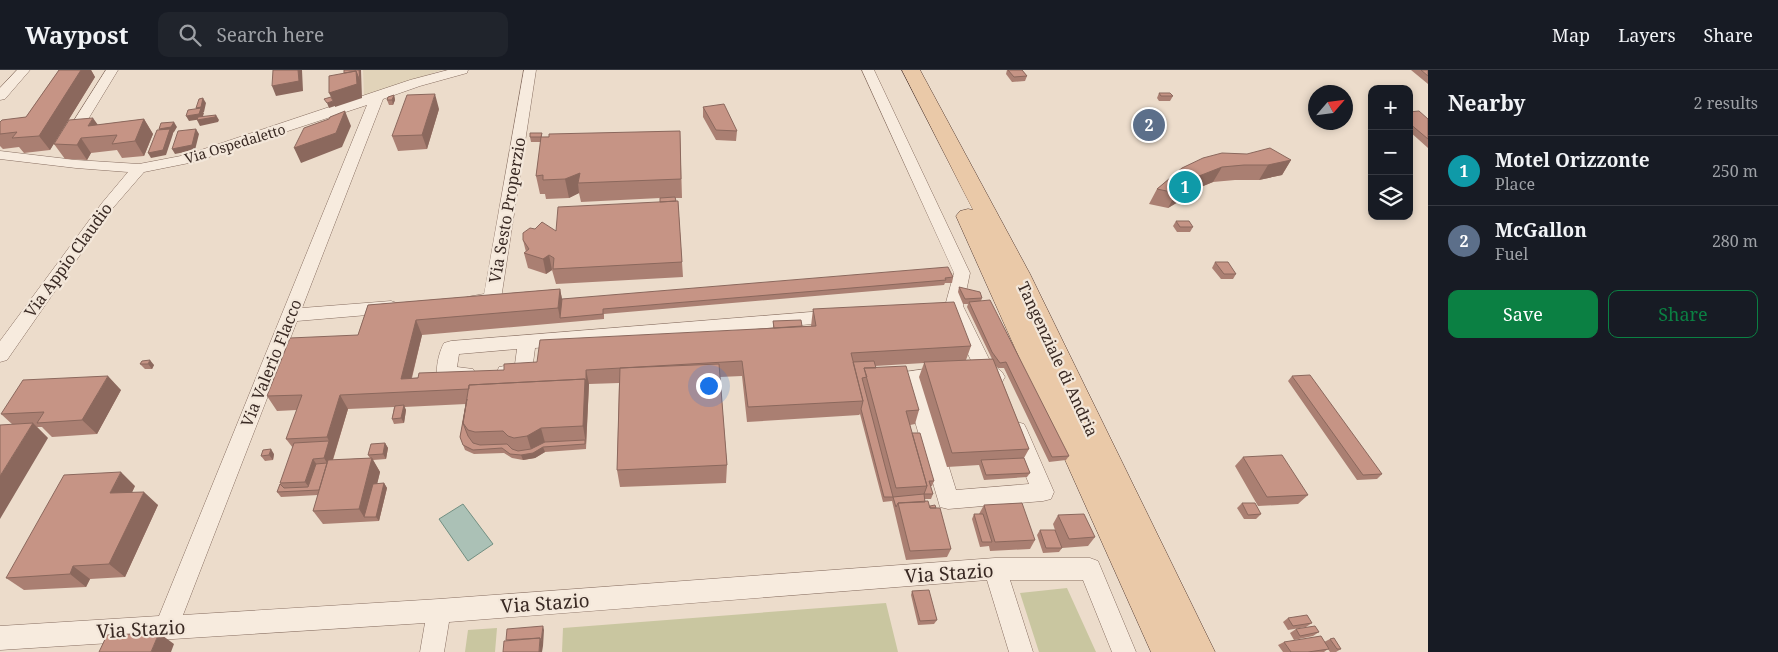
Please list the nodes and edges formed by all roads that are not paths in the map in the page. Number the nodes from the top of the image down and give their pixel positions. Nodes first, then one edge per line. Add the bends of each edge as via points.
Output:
1 (13, 70) edge
2 (24, 70) edge
3 (112, 70) edge
4 (462, 70) edge
5 (530, 70) edge
6 (868, 70) edge
7 (893, 70) edge
8 (911, 70) edge
9 (0, 83) edge
10 (0, 96) edge
11 (377, 97) junction
12 (0, 155) edge
13 (55, 162) junction
14 (139, 168) junction
15 (454, 302) edge
16 (406, 306) edge
17 (954, 306) junction
18 (934, 308) edge
19 (290, 315) junction
20 (855, 315) edge
21 (527, 342) dead end
22 (0, 355) edge
23 (984, 368) junction
24 (995, 569) junction
25 (439, 612) junction
26 (166, 628) junction
27 (0, 638) edge
28 (432, 652) edge
29 (1021, 652) edge
30 (1124, 652) edge
31 (1170, 652) edge
32 (1197, 652) edge

1 - 9 street
2 - 10 street
3 - 13 street
4 - 11 street, Via Ospedaletto
5 - 15 street, Via Sesto Properzio via 492,299
6 - 17 street via 962,273
7 - 31 main road, Tangenziale di Andria via 942,163
8 - 32 main road, Tangenziale di Andria via 1018,274
11 - 14 street, Via Ospedaletto via 216,152
11 - 19 street, Via Valerio Flacco
12 - 13 street, Via Ospedaletto
13 - 14 street, Via Ospedaletto
14 - 22 street, Via Appio Claudio via 107,206
16 - 19 street
17 - 18 street
17 - 23 street
19 - 26 street, Via Valerio Flacco
20 - 21 street
23 - 23 street via 995,376 1043,492 948,500 912,377
24 - 25 street, Via Stazio
24 - 29 street
24 - 30 street, Via Stazio via 1090,569
25 - 26 street, Via Stazio
25 - 28 street
26 - 27 street, Via Stazio

